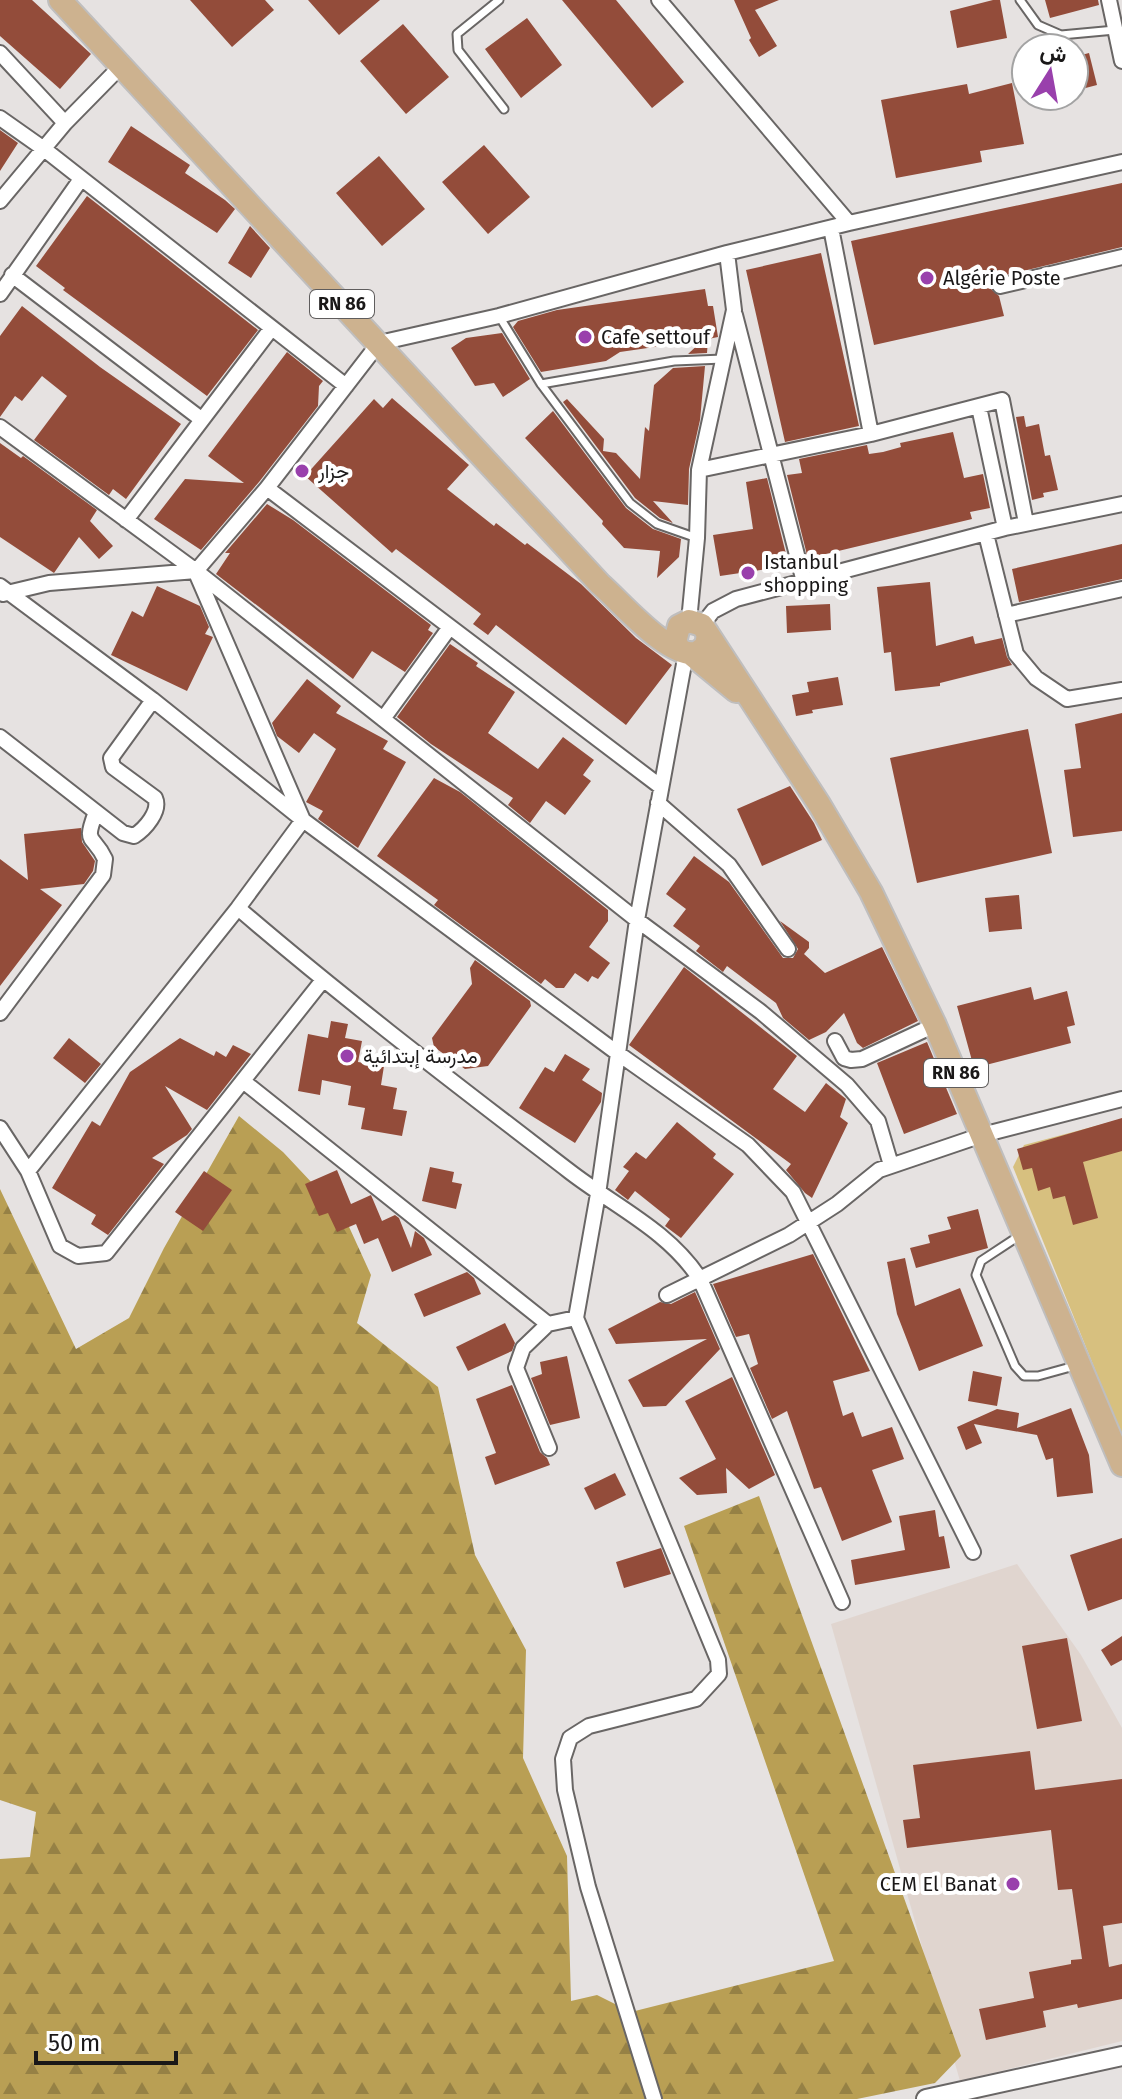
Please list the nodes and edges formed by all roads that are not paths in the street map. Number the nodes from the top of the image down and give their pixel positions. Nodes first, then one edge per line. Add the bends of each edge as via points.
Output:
1 (60, 0) edge
2 (499, 0) edge
3 (659, 0) edge
4 (1020, 0) edge
5 (1109, 0) edge
6 (1115, 30) junction
7 (0, 53) edge
8 (1122, 61) edge
9 (121, 66) junction
10 (504, 109) dead end
11 (0, 118) edge
12 (65, 123) junction
13 (44, 149) junction
14 (1122, 162) edge
15 (81, 179) junction
16 (0, 201) edge
17 (849, 223) junction
18 (831, 228) junction
19 (727, 253) junction
20 (1122, 257) edge
21 (12, 275) junction
22 (1000, 286) dead end
23 (0, 294) edge
24 (734, 310) junction
25 (499, 316) junction
26 (271, 329) junction
27 (379, 343) junction
28 (723, 359) junction
29 (541, 384) junction
30 (346, 386) junction
31 (979, 407) junction
32 (201, 419) junction
33 (0, 427) edge
34 (871, 434) junction
35 (769, 454) junction
36 (699, 470) junction
37 (267, 488) junction
38 (1122, 504) edge
39 (126, 520) junction
40 (1026, 523) junction
41 (1005, 528) junction
42 (986, 534) junction
43 (697, 538) junction
44 (196, 571) junction
45 (804, 582) junction
46 (1122, 589) edge
47 (3, 591) edge
48 (626, 607) junction
49 (1006, 615) junction
50 (695, 626) junction
51 (450, 627) junction
52 (686, 653) junction
53 (1122, 690) edge
54 (153, 700) junction
55 (750, 703) junction
56 (383, 719) junction
57 (0, 737) edge
58 (661, 787) junction
59 (658, 803) junction
60 (96, 812) junction
61 (303, 820) junction
62 (238, 908) junction
63 (637, 920) junction
64 (788, 949) dead end
65 (323, 980) junction
66 (0, 1013) edge
67 (935, 1025) junction
68 (835, 1041) dead end
69 (616, 1052) junction
70 (243, 1081) junction
71 (1122, 1099) edge
72 (0, 1128) edge
73 (982, 1135) junction
74 (891, 1165) junction
75 (28, 1171) junction
76 (598, 1194) junction
77 (809, 1222) junction
78 (1023, 1233) junction
79 (700, 1279) junction
80 (667, 1295) dead end
81 (576, 1318) junction
82 (548, 1324) junction
83 (1080, 1365) junction
84 (549, 1448) dead end
85 (1122, 1465) edge
86 (973, 1552) dead end
87 (842, 1602) dead end
88 (1122, 2056) edge
89 (654, 2099) edge
90 (926, 2099) edge

1 - 9 main road, RN 86
2 - 10 lane via 457,34 458,50
3 - 17 street
4 - 6 lane via 1038,25 1061,35
5 - 6 street
6 - 8 street
7 - 12 street
9 - 12 street
9 - 27 main road, RN 86
11 - 13 street
12 - 13 street
13 - 15 street
13 - 16 street
14 - 17 street
15 - 21 street
15 - 26 street
17 - 18 street
18 - 19 street
18 - 34 street
19 - 24 street
19 - 25 street
20 - 22 street
21 - 23 street
21 - 32 street
24 - 28 street
24 - 35 street
25 - 27 street
25 - 29 lane
26 - 30 street
26 - 32 street
27 - 30 street
27 - 48 main road, RN 86
28 - 29 lane via 674,361
28 - 36 street
29 - 43 lane via 630,503 657,524
30 - 37 street
31 - 34 street
31 - 40 street via 1002,400
31 - 41 street
32 - 39 street
33 - 39 street
34 - 35 street
35 - 36 street
35 - 45 street
36 - 43 street
37 - 44 street
37 - 51 street
38 - 40 street
39 - 44 street
40 - 41 street
41 - 42 street
42 - 45 street
42 - 49 street
43 - 50 street
44 - 47 street
44 - 56 street
44 - 61 street
45 - 50 street via 728,602
46 - 49 street
47 - 54 street
48 - 50 main road, RN 86
48 - 52 main road, RN 86 via 660,640
49 - 53 street via 1016,654 1036,678 1067,699
50 - 52 main road via 706,646
50 - 55 main road, RN 86
51 - 56 street
51 - 58 street
52 - 55 main road, RN 86
52 - 58 street
54 - 60 street via 111,761 155,798 156,810 140,832 130,836
54 - 61 street
55 - 67 main road, RN 86 via 871,892
56 - 63 street
57 - 60 street
58 - 59 street
59 - 63 street
59 - 64 street via 729,865
60 - 66 street via 89,837 103,854 103,875
61 - 62 street
61 - 69 street
62 - 65 street
62 - 75 street
63 - 69 street
63 - 74 street via 761,1012 847,1085 878,1121
65 - 70 street
65 - 76 street
67 - 68 street via 862,1059 844,1058
67 - 73 main road, RN 86
69 - 76 street
69 - 77 street via 748,1145 793,1192
70 - 75 street via 106,1253 78,1256 60,1246
70 - 82 street
71 - 73 street
72 - 75 street
73 - 74 street
73 - 78 main road, RN 86
74 - 77 street
76 - 79 street via 654,1229
76 - 81 street
77 - 79 street
77 - 86 street
78 - 83 main road, RN 86
78 - 83 lane via 981,1261 976,1275 1015,1366 1024,1376 1038,1376
79 - 80 street
79 - 87 street
81 - 82 street
81 - 89 street via 718,1660 719,1674 696,1699 589,1726 570,1738 563,1759 588,1887
82 - 84 street via 523,1348 516,1368
83 - 85 main road, RN 86
88 - 90 street

